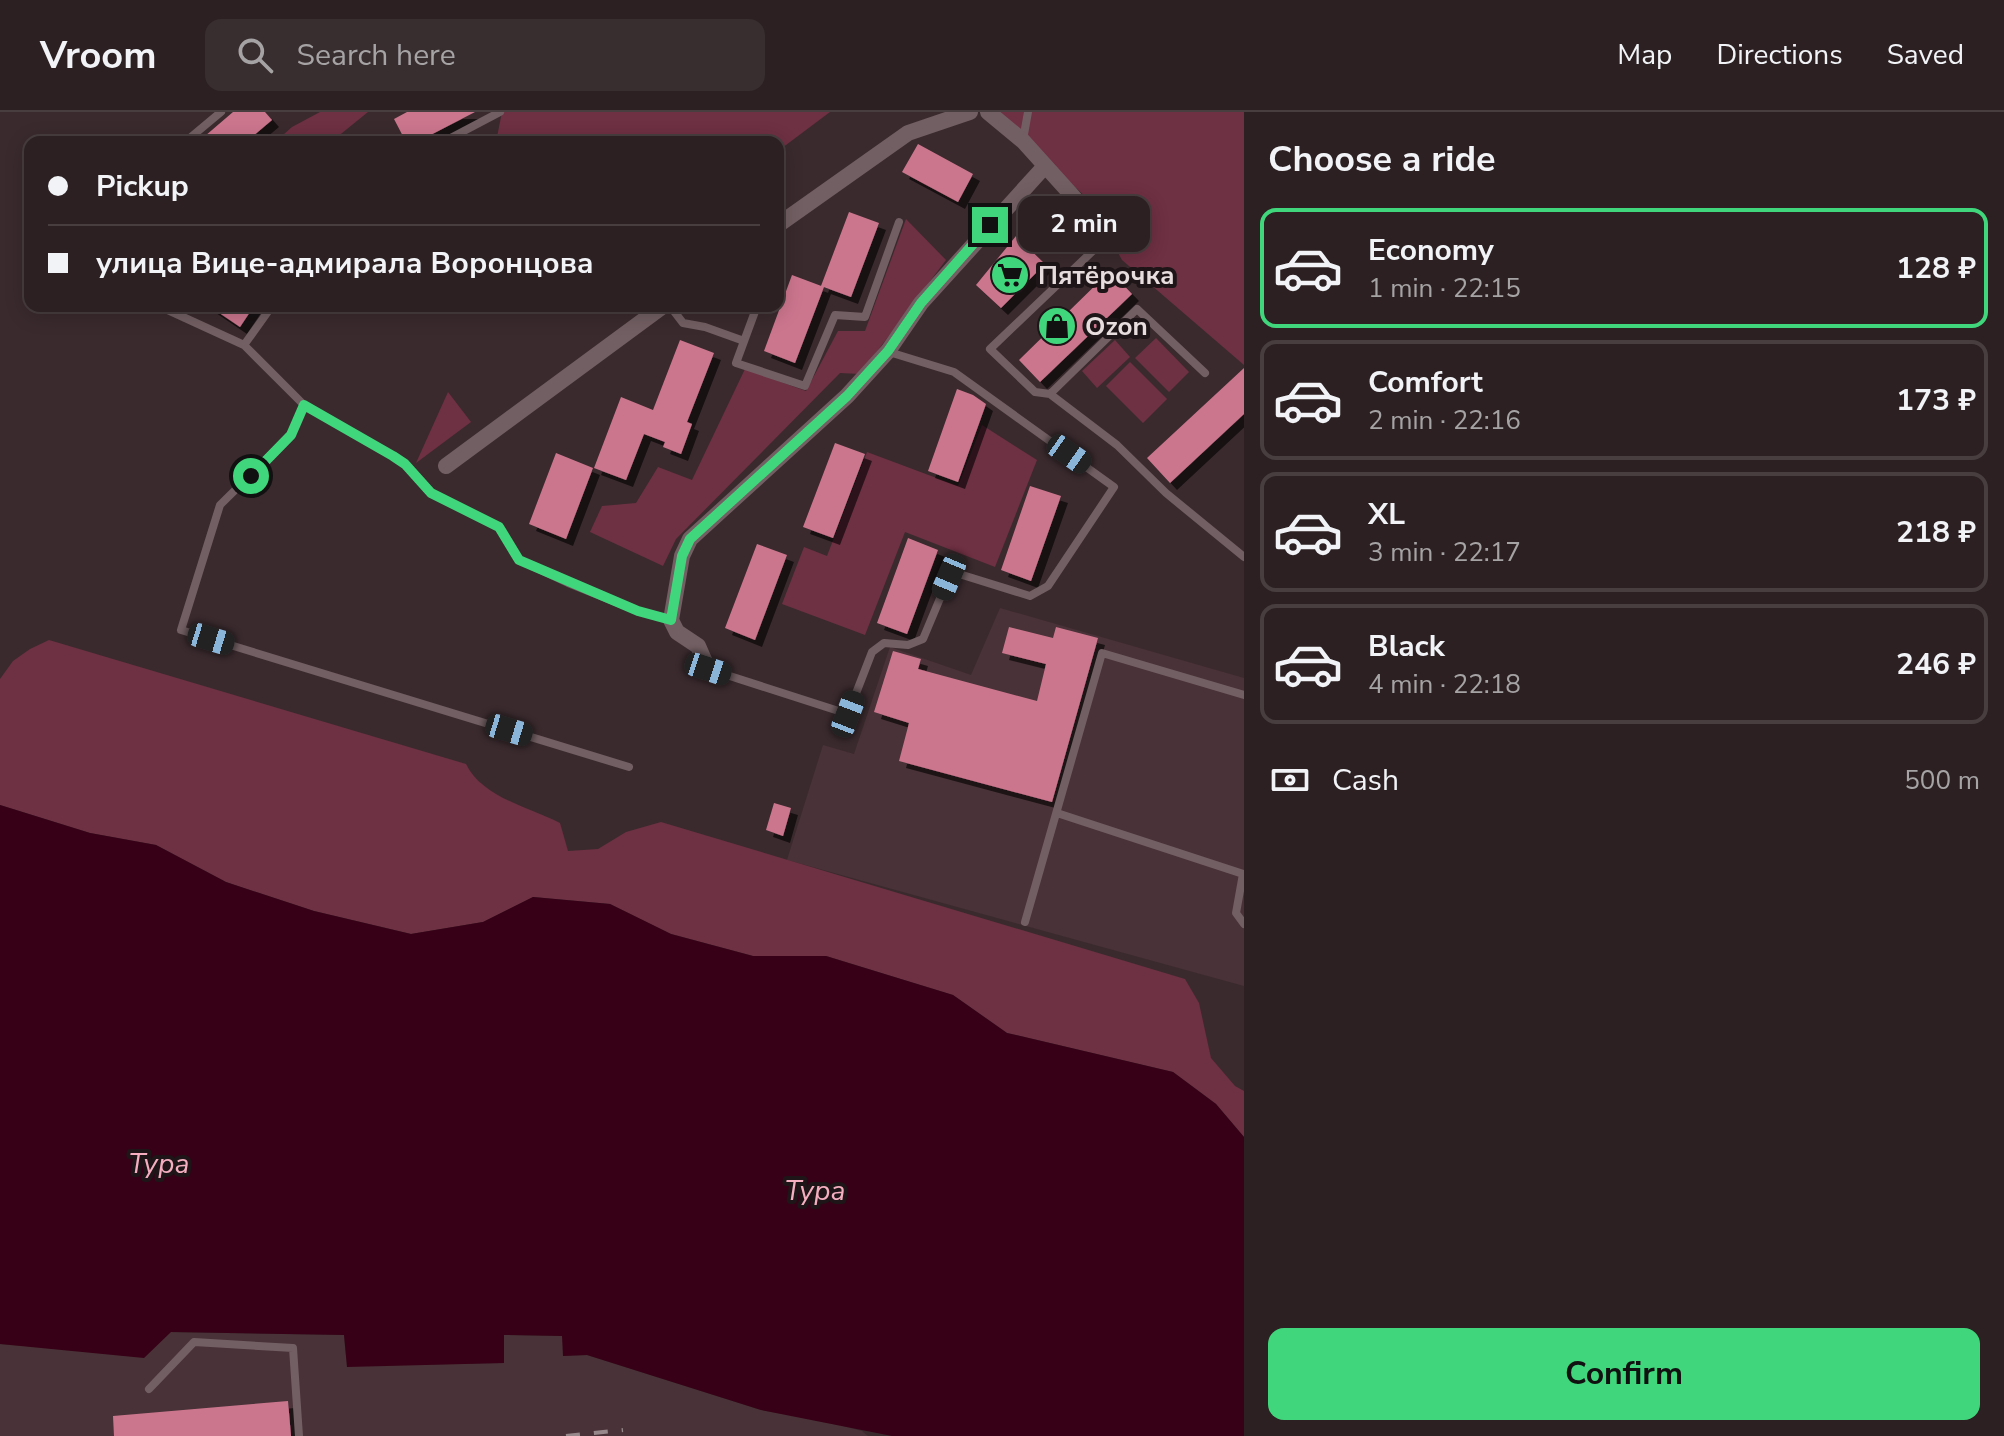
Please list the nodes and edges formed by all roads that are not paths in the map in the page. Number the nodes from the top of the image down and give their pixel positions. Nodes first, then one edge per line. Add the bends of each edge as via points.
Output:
1 (221, 112) edge
2 (500, 112) edge
3 (970, 112) edge
4 (988, 112) edge
5 (1028, 112) edge
6 (192, 136) edge
7 (454, 136) edge
8 (1023, 141) junction
9 (1045, 166) junction
10 (784, 221) edge
11 (899, 222) dead end
12 (1096, 222) joint
13 (172, 312) edge
14 (268, 312) edge
15 (655, 312) edge
16 (675, 312) edge
17 (755, 312) edge
18 (744, 341) junction
19 (244, 345) junction
20 (888, 351) junction
21 (1205, 373) dead end
22 (1050, 394) junction
23 (304, 405) junction
24 (446, 466) dead end
25 (1244, 557) edge
26 (671, 620) junction
27 (708, 669) joint
28 (1244, 695) edge
29 (629, 767) dead end
30 (1057, 813) junction
31 (1025, 922) dead end
32 (1244, 924) edge
33 (149, 1389) dead end
34 (299, 1436) edge

1 - 6 lane
2 - 7 lane
3 - 10 street via 908,133
4 - 8 street
5 - 8 lane
8 - 9 street
9 - 12 street
9 - 20 street via 921,303
11 - 18 lane via 865,317 835,315 805,386 736,363
12 - 22 lane via 1099,245 990,349 1035,392
13 - 19 lane
14 - 19 lane
15 - 24 street
16 - 18 lane via 683,323
17 - 18 lane
19 - 23 lane
20 - 26 street via 847,396 690,539
20 - 27 lane via 954,372 1114,487 1048,586 1030,596 956,573 949,577 923,639 908,645 884,643 872,652 848,714
21 - 22 lane via 1137,309
22 - 25 lane via 1117,445
23 - 26 lane via 405,464 431,493 499,527 519,560
23 - 29 lane via 291,435 220,505 181,630
26 - 27 street via 677,632 698,646
28 - 30 lane via 1102,653
30 - 31 lane
30 - 32 lane via 1243,874 1236,913
33 - 34 lane via 194,1342 293,1348

